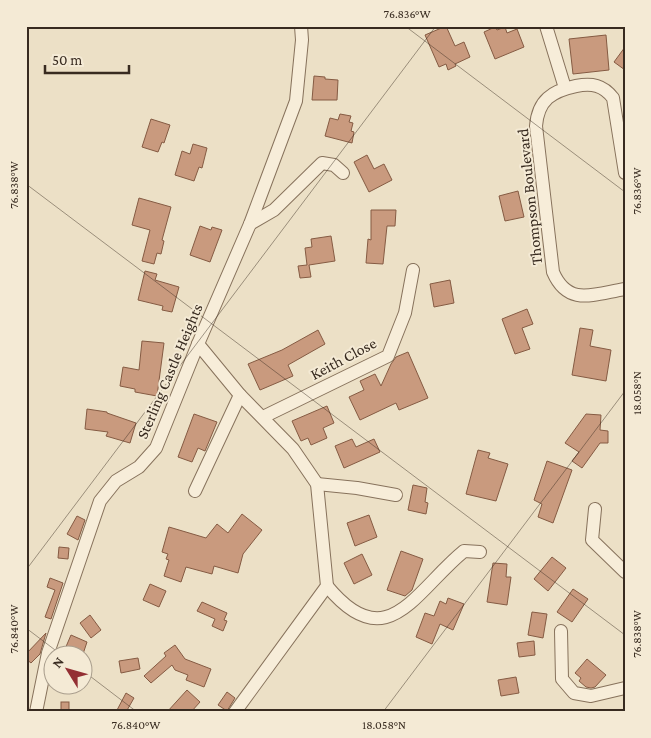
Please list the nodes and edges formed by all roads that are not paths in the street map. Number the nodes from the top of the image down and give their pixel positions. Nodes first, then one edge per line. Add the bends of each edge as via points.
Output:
1 (301, 26) edge
2 (546, 26) edge
3 (565, 88) junction
4 (343, 173) dead end
5 (625, 173) edge
6 (250, 224) junction
7 (413, 270) dead end
8 (625, 289) edge
9 (198, 344) junction
10 (240, 395) junction
11 (263, 417) junction
12 (317, 484) junction
13 (195, 491) dead end
14 (396, 495) dead end
15 (595, 509) dead end
16 (480, 552) dead end
17 (625, 572) edge
18 (326, 586) junction
19 (561, 631) dead end
20 (625, 688) edge
21 (36, 712) edge
22 (235, 712) edge

1 - 6 street, Sterling Castle Heights via 296,101
2 - 3 street
3 - 5 street, Thompson Boulevard via 595,84 603,87 613,98
3 - 8 street, Thompson Boulevard via 551,94 540,108 536,126 553,272 565,291 574,295
4 - 6 street via 334,165 322,163 274,210
6 - 9 street, Sterling Castle Heights
7 - 11 street, Keith Close via 405,313 388,356
9 - 10 street
9 - 21 street, Sterling Castle Heights via 156,448 139,466 116,481 100,501 48,653
10 - 11 street
10 - 13 street
11 - 12 street via 294,449
12 - 14 street
12 - 18 street
15 - 17 street via 592,540
16 - 18 street via 464,551 405,608 382,619 361,616 339,602
18 - 22 street
19 - 20 street via 562,679 574,693 591,696

